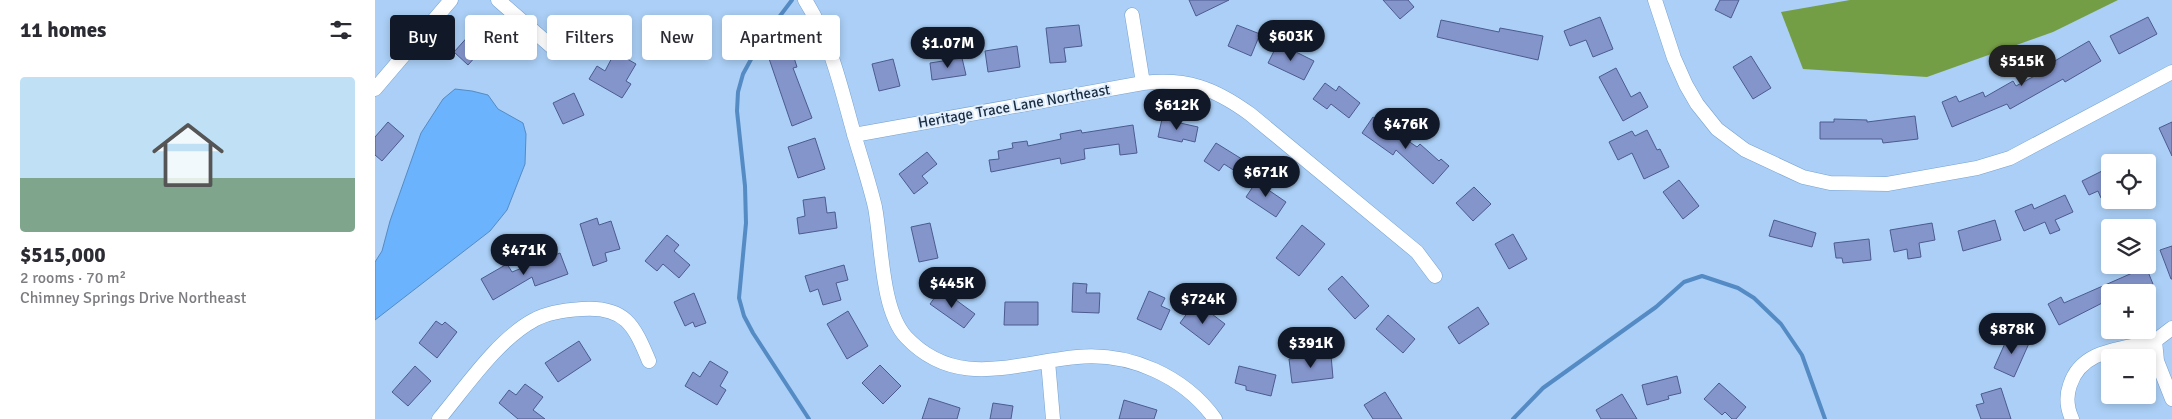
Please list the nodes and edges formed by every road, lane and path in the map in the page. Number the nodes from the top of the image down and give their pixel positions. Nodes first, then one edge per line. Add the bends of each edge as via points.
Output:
1 (451, 0) edge
2 (498, 0) edge
3 (805, 0) edge
4 (1655, 0) edge
5 (1132, 15) dead end
6 (547, 43) edge
7 (2172, 72) edge
8 (1143, 84) junction
9 (375, 90) edge
10 (854, 134) junction
11 (1435, 276) dead end
12 (2172, 328) edge
13 (2155, 341) junction
14 (649, 361) dead end
15 (1048, 361) junction
16 (2172, 399) edge
17 (439, 419) edge
18 (1053, 419) edge
19 (1215, 419) edge
20 (2072, 419) edge

1 - 9 street
2 - 6 street
3 - 10 street via 829,48
4 - 7 street via 1686,86 1717,129 1745,150 1803,177 1830,183 1887,184 1977,168 2010,158
5 - 8 street
8 - 10 street, Heritage Trace Lane Northeast
8 - 11 street, Heritage Trace Lane Northeast via 1184,82 1209,89 1232,101 1417,252
10 - 15 street via 875,211 888,300 898,328 927,356 958,368 988,370
12 - 13 street
13 - 16 street via 2157,361
13 - 20 street via 2104,352 2086,360 2074,374 2067,392
14 - 17 street via 633,326 621,315 605,308 563,310 535,319 510,337
15 - 18 street
15 - 19 street via 1106,358 1141,365 1181,385

